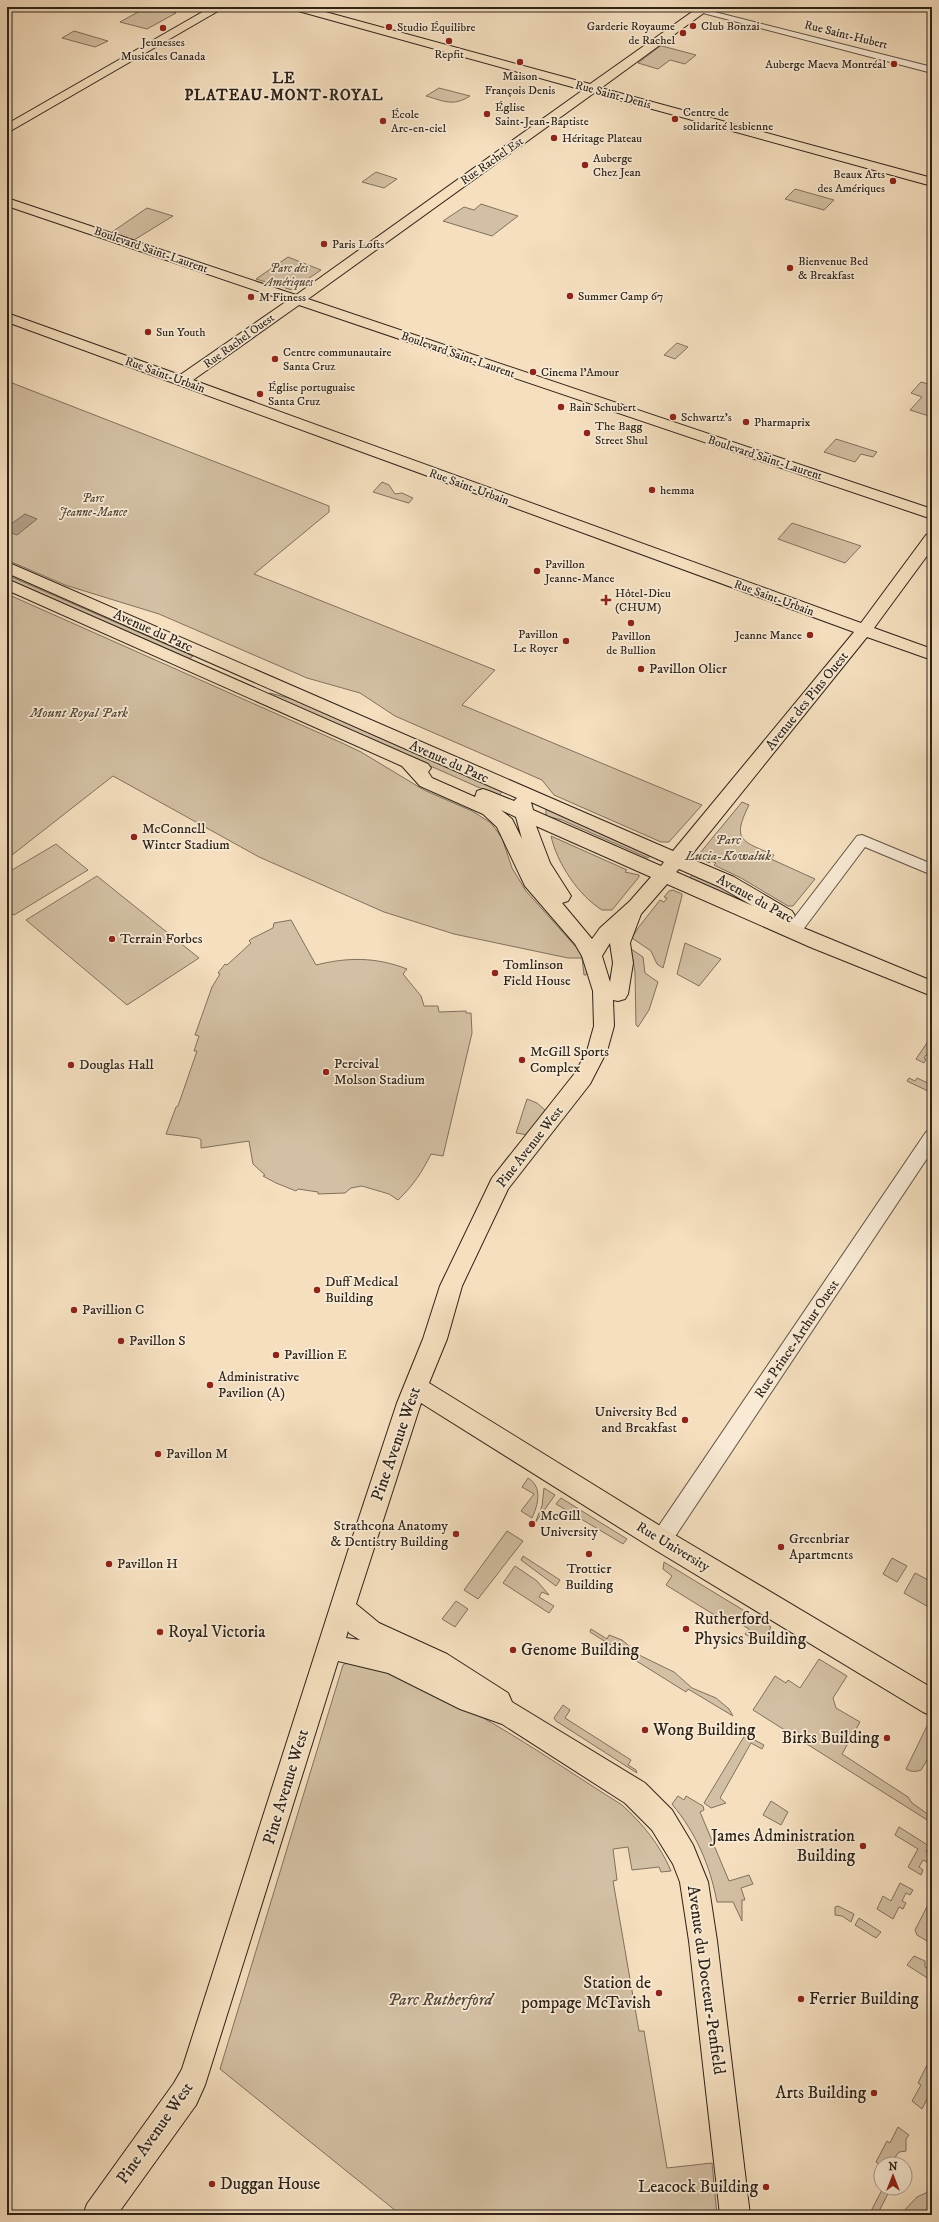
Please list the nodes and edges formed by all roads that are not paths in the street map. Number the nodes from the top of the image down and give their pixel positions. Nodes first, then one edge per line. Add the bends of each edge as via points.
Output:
1 (219, 7) edge
2 (295, 7) edge
3 (684, 7) edge
4 (704, 9) edge
5 (932, 70) edge
6 (593, 89) junction
7 (7, 129) edge
8 (932, 182) edge
9 (7, 202) edge
10 (296, 300) junction
11 (7, 317) edge
12 (181, 380) junction
13 (932, 514) edge
14 (932, 538) edge
15 (7, 567) edge
16 (7, 584) edge
17 (864, 631) junction
18 (932, 655) edge
19 (408, 762) junction
20 (520, 793) junction
21 (524, 813) junction
22 (677, 860) junction
23 (932, 870) edge
24 (664, 875) junction
25 (637, 906) junction
26 (796, 927) junction
27 (596, 948) junction
28 (932, 989) edge
29 (618, 994) junction
30 (932, 1138) edge
31 (435, 1339) junction
32 (415, 1388) junction
33 (661, 1540) junction
34 (342, 1608) junction
35 (330, 1648) junction
36 (932, 1703) edge
37 (508, 1713) junction
38 (98, 2215) edge
39 (735, 2215) edge

1 - 7 main road
2 - 6 main road, Rue Saint-Denis
3 - 4 street, Rue Saint-Hubert
4 - 5 street, Rue Saint-Hubert
4 - 6 main road, Rue Rachel Est
6 - 8 main road, Rue Saint-Denis
6 - 10 main road, Rue Rachel Est
9 - 10 main road, Boulevard Saint-Laurent
10 - 12 main road, Rue Rachel Ouest via 191,376
10 - 13 main road, Boulevard Saint-Laurent
11 - 12 main road, Rue Saint-Urbain
12 - 17 main road, Rue Saint-Urbain
14 - 17 main road, Avenue des Pins Ouest
15 - 20 main road, Avenue du Parc
16 - 19 main road, Avenue du Parc
17 - 18 main road, Rue Saint-Urbain
17 - 22 main road, Avenue des Pins Ouest
19 - 21 main road, Avenue du Parc
19 - 27 main road, Pine Avenue West via 426,782 488,810 505,823 532,881 582,939
20 - 21 main road, Pine Avenue West
20 - 22 main road, Avenue du Parc
21 - 24 main road, Avenue du Parc
21 - 27 main road, Pine Avenue West via 533,849 543,870 558,892 586,923
22 - 24 main road, Pine Avenue West
22 - 26 main road, Avenue du Parc via 727,882
23 - 26 street via 862,840
24 - 25 main road, Pine Avenue West
24 - 26 main road, Avenue du Parc
25 - 27 main road, Pine Avenue West via 607,932
25 - 29 main road, Pine Avenue West via 620,941 623,963
26 - 28 main road, Avenue du Parc
27 - 29 main road, Pine Avenue West via 614,972
27 - 31 main road, Pine Avenue West via 605,1009 604,1026 597,1051 577,1088 507,1173 498,1188 451,1286
29 - 31 main road, Pine Avenue West via 617,1034 604,1072 586,1098 512,1188 464,1290
30 - 33 street, Rue Prince-Arthur Ouest
31 - 32 main road, Pine Avenue West
32 - 33 main road, Rue University
32 - 34 main road, Pine Avenue West
33 - 36 main road, Rue University
34 - 35 main road, Pine Avenue West
34 - 37 main road, Avenue du Docteur-Penfield via 370,1632 438,1663 486,1692 500,1702
35 - 37 main road, Avenue du Docteur-Penfield via 355,1651 390,1661 490,1710
35 - 38 main road, Pine Avenue West via 195,2075 185,2094
37 - 39 main road, Avenue du Docteur-Penfield via 609,1776 650,1806 662,1820 683,1855 694,1882 703,1941

